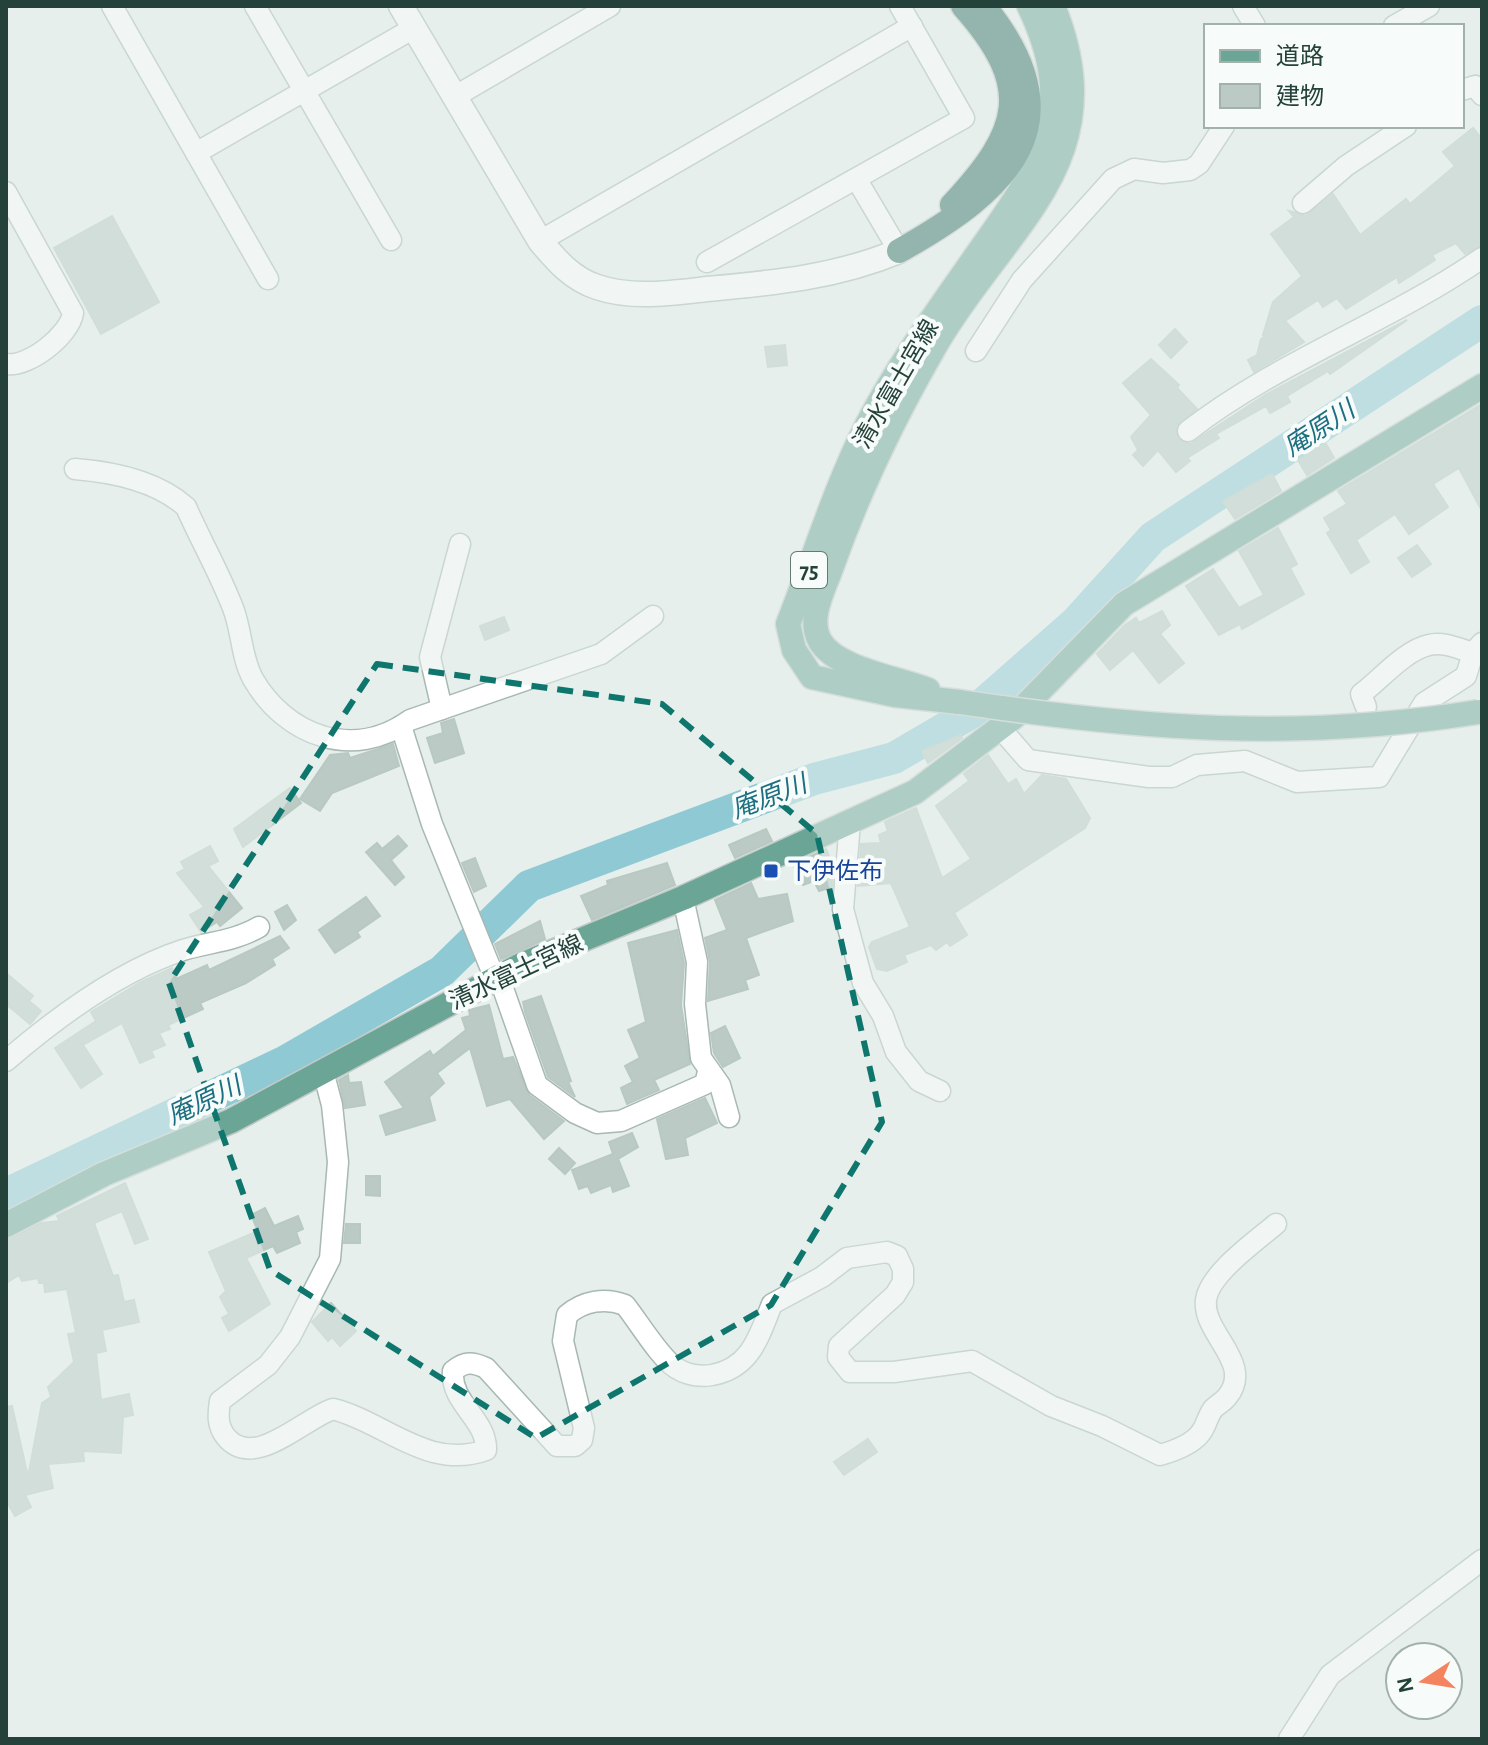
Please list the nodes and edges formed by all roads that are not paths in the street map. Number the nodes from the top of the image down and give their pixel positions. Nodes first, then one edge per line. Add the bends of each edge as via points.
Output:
1 (112, 6) edge
2 (255, 6) edge
3 (401, 6) edge
4 (610, 6) edge
5 (900, 6) edge
6 (963, 6) edge
7 (984, 6) edge
8 (1029, 6) edge
9 (1053, 6) edge
10 (1429, 6) edge
11 (1398, 24) edge
12 (912, 26) junction
13 (414, 28) junction
14 (1062, 68) junction
15 (1464, 89) edge
16 (304, 92) junction
17 (1482, 95) edge
18 (454, 97) junction
19 (1223, 128) edge
20 (1403, 128) edge
21 (196, 153) junction
22 (857, 180) junction
23 (6, 192) edge
24 (1303, 203) dead end
25 (391, 240) dead end
26 (540, 241) junction
27 (899, 251) junction
28 (1482, 258) edge
29 (707, 262) dead end
30 (268, 279) dead end
31 (976, 351) dead end
32 (6, 364) edge
33 (1482, 386) edge
34 (1188, 431) dead end
35 (75, 469) dead end
36 (460, 544) dead end
37 (653, 616) dead end
38 (1478, 648) edge
39 (1366, 707) dead end
40 (442, 709) junction
41 (1480, 712) edge
42 (401, 726) junction
43 (1000, 728) junction
44 (850, 822) junction
45 (683, 898) junction
46 (259, 927) dead end
47 (497, 978) junction
48 (6, 1061) edge
49 (323, 1071) junction
50 (708, 1072) junction
51 (940, 1091) dead end
52 (729, 1117) dead end
53 (1276, 1224) dead end
54 (6, 1225) edge
55 (1482, 1560) edge
56 (1289, 1739) edge

1 - 21 street
2 - 16 street
3 - 13 street
4 - 18 street
5 - 12 street
6 - 27 highway via 998,49 1007,71 1011,114 988,166 926,231
7 - 27 highway via 1022,61 1028,106 1019,149 1008,170 976,202
8 - 14 main road, 清水富士宮線 / 75
9 - 14 main road, 清水富士宮線 / 75
10 - 11 street
12 - 22 street via 964,118
12 - 26 street
13 - 16 street
13 - 18 street
14 - 41 main road, 清水富士宮線 / 75, bridge via 1038,160 1016,204 867,426 788,624 794,650 812,677 895,695 1075,719 1211,730 1367,727
15 - 17 street via 1475,86
16 - 21 street
16 - 25 street
18 - 26 street
19 - 31 street via 1190,170 1134,169 1113,179 1022,280
20 - 24 street
21 - 30 street
22 - 27 street
22 - 29 street
23 - 32 street via 73,313 65,333 21,364
26 - 27 street via 576,277 595,287 640,294 793,281 856,268
28 - 34 street via 1227,401
33 - 43 main road, 清水富士宮線 via 1124,604
35 - 42 street via 156,487 186,507 234,610 252,677 285,720 330,738 357,739
36 - 40 street via 430,657
37 - 40 street via 601,654
38 - 39 street via 1430,644 1418,649 1361,694
38 - 43 street via 1466,676 1424,703 1379,777 1297,782 1245,761 1149,777 1028,760
40 - 42 street
42 - 47 street via 432,824
43 - 44 main road, 清水富士宮線 via 915,792
44 - 45 main road, 清水富士宮線
44 - 51 street via 843,909 863,983 896,1052 919,1081
45 - 47 main road, 清水富士宮線
45 - 50 street via 697,962 698,1041
46 - 48 street via 242,937 183,950 126,975
47 - 49 main road, 清水富士宮線
47 - 50 street via 537,1085 597,1123 621,1121 684,1095 705,1084
49 - 53 street via 338,1162 330,1259 290,1337 268,1365 220,1401 221,1431 243,1449 271,1443 333,1409 424,1451 473,1455 486,1450 487,1437 452,1382 453,1371 462,1363 486,1368 557,1446 575,1446 584,1428 563,1341 567,1315 575,1308 613,1300 625,1305 674,1367 707,1376 738,1366 747,1357 772,1304 847,1258 887,1252 897,1256 903,1282 839,1346 838,1357 850,1372 972,1361 1051,1406 1160,1455 1200,1435 1213,1410 1229,1396 1234,1368 1206,1313 1206,1300 1216,1278
49 - 54 main road, 清水富士宮線 via 231,1121 104,1174
50 - 52 street via 720,1085
55 - 56 street via 1330,1675

